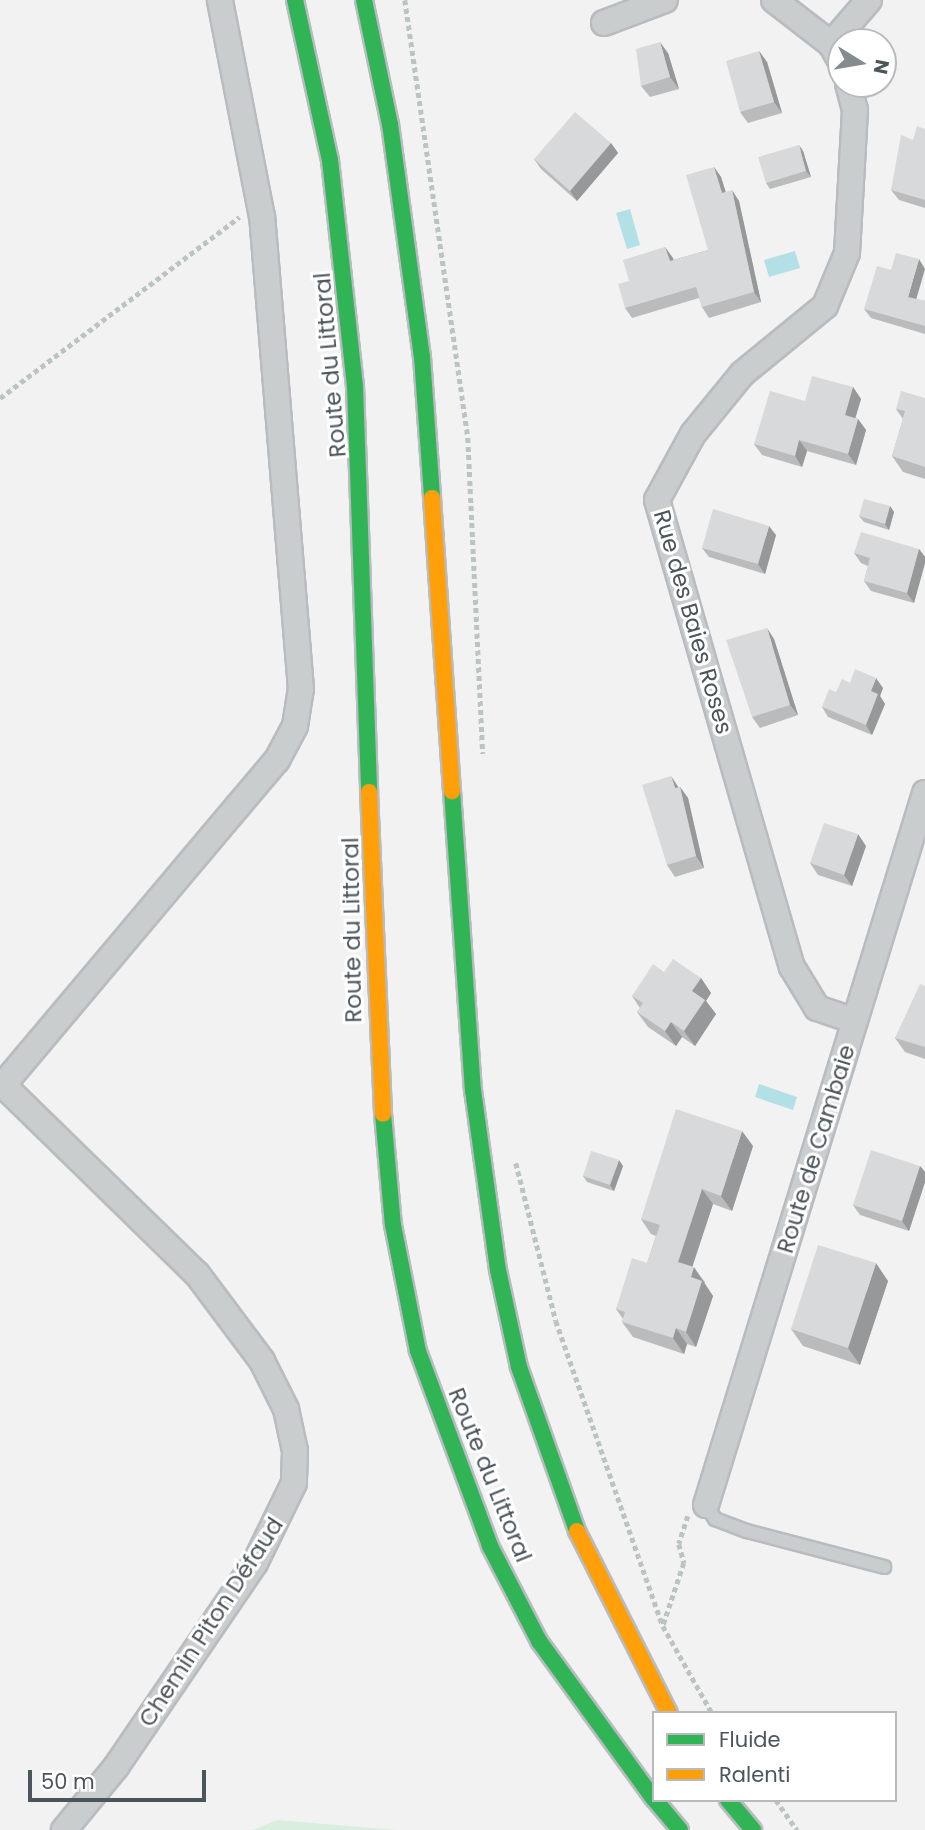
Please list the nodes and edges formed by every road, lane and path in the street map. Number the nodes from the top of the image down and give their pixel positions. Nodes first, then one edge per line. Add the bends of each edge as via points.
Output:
1 (220, 0) edge
2 (295, 0) edge
3 (364, 0) edge
4 (405, 0) edge
5 (665, 0) edge
6 (774, 0) edge
7 (869, 0) edge
8 (604, 23) dead end
9 (852, 28) edge
10 (827, 45) edge
11 (852, 98) edge
12 (259, 201) junction
13 (0, 398) edge
14 (483, 758) dead end
15 (925, 793) edge
16 (855, 1021) junction
17 (1, 1083) edge
18 (514, 1154) dead end
19 (706, 1505) junction
20 (884, 1567) dead end
21 (663, 1626) junction
22 (668, 1711) edge
23 (711, 1711) edge
24 (652, 1797) edge
25 (656, 1802) edge
26 (730, 1802) edge
27 (777, 1802) edge
28 (64, 1830) edge
29 (680, 1830) edge
30 (753, 1830) edge
31 (797, 1830) edge

1 - 12 street
2 - 24 highway, Route du Littoral via 330,160 355,386 377,1041 393,1225 418,1351 490,1546 539,1641
3 - 22 highway via 406,222 473,1090 509,1318 536,1419 587,1559
4 - 14 path via 468,438
5 - 8 street
6 - 10 street
7 - 9 street
11 - 16 street, Rue des Baies Roses via 855,110 847,253 825,306 741,374 693,434 657,500 792,967 817,1008
12 - 13 path
12 - 17 street via 302,689 295,726 277,760
15 - 16 street, Route de Cambaie
16 - 19 street, Route de Cambaie
17 - 28 street, Chemin Piton Défaud via 197,1274 262,1360 286,1409 295,1451 294,1483 255,1563 116,1767
18 - 21 path via 556,1321
19 - 20 lane via 715,1519 736,1527
19 - 21 path via 689,1515 678,1544 684,1563
21 - 23 path
25 - 29 highway, Route du Littoral
26 - 30 highway
27 - 31 path

